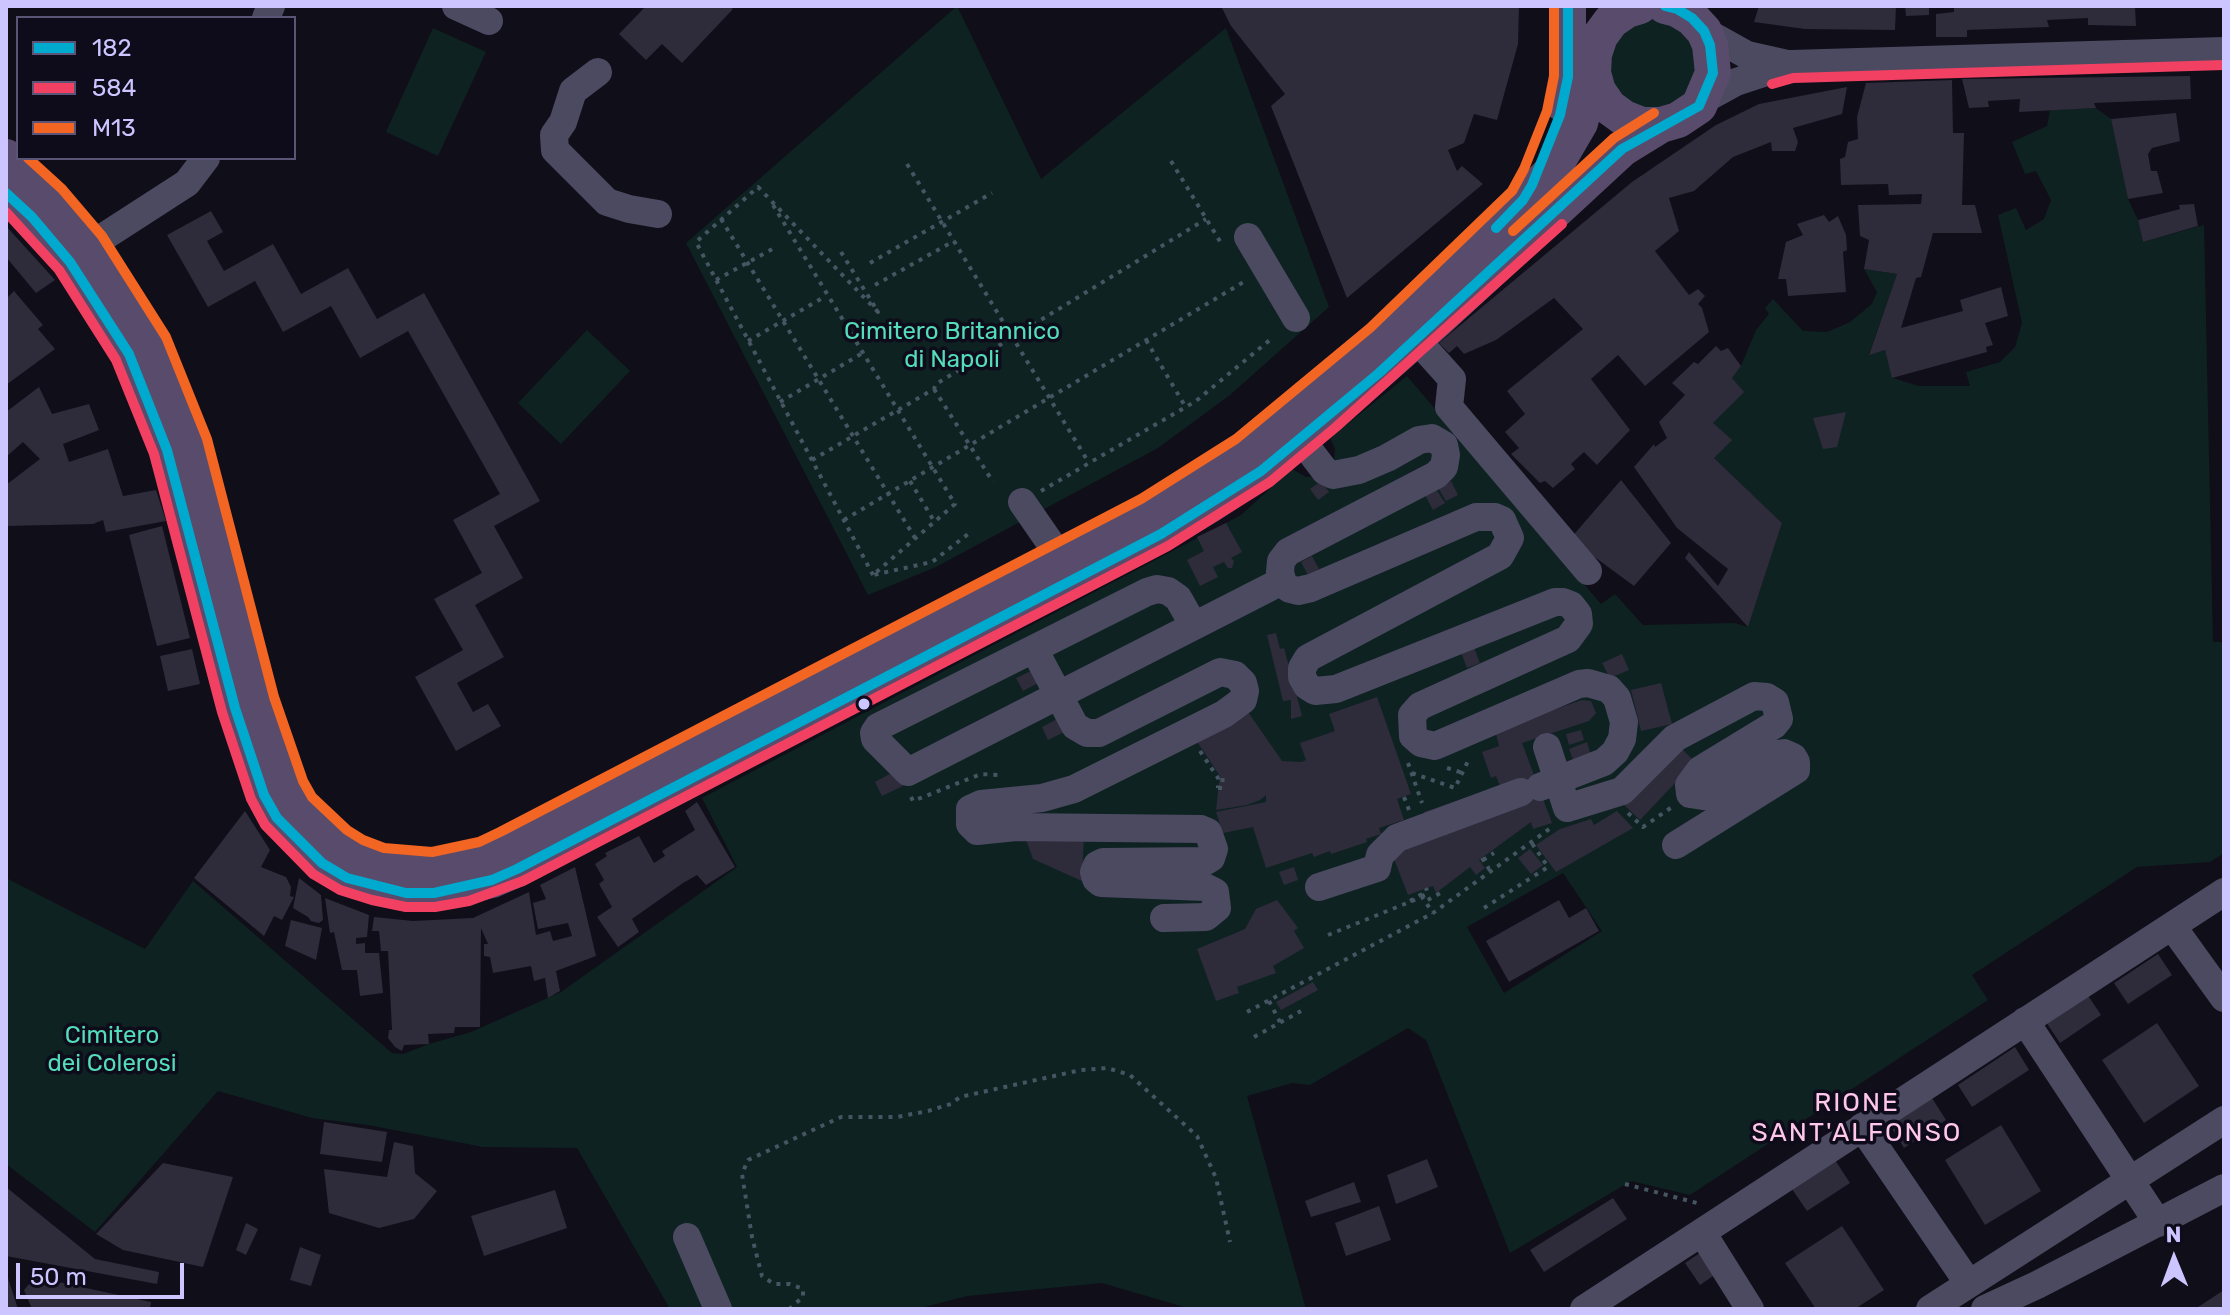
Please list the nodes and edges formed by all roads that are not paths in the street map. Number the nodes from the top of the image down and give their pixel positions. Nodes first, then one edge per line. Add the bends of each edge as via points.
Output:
1 (456, 6) edge
2 (1568, 6) edge
3 (1581, 6) edge
4 (1640, 6) edge
5 (1665, 6) edge
6 (489, 21) dead end
7 (1704, 31) junction
8 (2224, 51) edge
9 (1593, 64) junction
10 (1791, 64) junction
11 (598, 72) dead end
12 (1703, 100) junction
13 (1661, 125) junction
14 (6, 157) edge
15 (204, 160) edge
16 (6, 193) edge
17 (1523, 200) junction
18 (658, 214) dead end
19 (1234, 240) road end
20 (81, 253) junction
21 (1296, 318) dead end
22 (1416, 339) junction
23 (1300, 438) junction
24 (1022, 502) road end
25 (1060, 557) junction
26 (1588, 571) dead end
27 (1282, 581) junction
28 (1194, 626) junction
29 (1034, 649) junction
30 (1058, 695) junction
31 (1547, 747) dead end
32 (1539, 786) junction
33 (1676, 845) dead end
34 (1319, 887) dead end
35 (2224, 892) edge
36 (1164, 918) dead end
37 (2172, 926) junction
38 (2224, 998) edge
39 (2025, 1021) junction
40 (2224, 1120) edge
41 (1862, 1127) junction
42 (2130, 1180) junction
43 (2224, 1188) edge
44 (2158, 1223) junction
45 (1703, 1234) junction
46 (687, 1237) dead end
47 (1969, 1284) junction
48 (718, 1309) edge
49 (1584, 1309) edge
50 (1750, 1309) edge
51 (1930, 1309) edge
52 (1985, 1309) edge

1 - 6 street
2 - 17 main road via 1564,96
3 - 9 main road
4 - 9 main road via 1611,21 1600,36
5 - 7 main road via 1692,18
7 - 10 street via 1747,55
7 - 12 main road via 1713,73
8 - 10 street
9 - 13 main road via 1598,91 1609,107 1642,125
9 - 17 main road via 1580,123 1556,167
10 - 12 street via 1736,82
11 - 18 street via 573,91 554,135 555,150 607,202
12 - 13 main road via 1689,114
13 - 22 main road via 1622,149
14 - 20 main road via 51,198
15 - 20 street via 187,183
16 - 20 main road
17 - 25 main road via 1379,338 1244,450 1148,511
19 - 21 street via 1267,268
20 - 23 main road via 167,450 235,708 264,795 277,818 322,863 347,878 406,893 466,887 517,869 1161,534 1261,471
20 - 25 main road via 153,342 193,443 253,672 290,787 301,806 338,841 381,862 433,866 506,845
22 - 23 main road
22 - 26 street via 1452,379 1449,407
23 - 27 street via 1333,475 1359,470 1419,440 1432,438 1444,445 1446,455 1436,475 1288,552 1281,561
24 - 25 street
27 - 28 street
27 - 32 street via 1298,591 1311,588 1476,517 1502,520 1510,538 1500,556 1308,658 1302,677 1307,686 1325,692 1555,602 1571,605 1579,624 1568,639 1420,706 1410,725 1413,736 1432,746 1579,684 1609,689 1624,722 1615,752 1604,762
28 - 29 street via 1178,598 1157,589
28 - 30 street
29 - 30 street
29 - 30 street via 878,727 875,739 908,772
30 - 36 street via 1075,726 1072,738 1099,733 1220,672 1243,683 1243,700 1224,714 1074,789 970,809 970,824 977,831 1016,827 1208,832 1214,849 1206,861 1097,865 1094,872 1101,883 1205,887 1215,892 1217,908 1206,917
31 - 32 street
32 - 33 street via 1567,808 1622,791 1675,738 1754,696 1775,702 1779,719 1774,725 1700,770 1689,785 1690,794 1703,796 1777,754 1793,757 1793,775
32 - 34 street via 1397,838 1380,855 1377,868
35 - 37 street
37 - 38 street
37 - 39 street
39 - 41 street
39 - 42 street
40 - 42 street
41 - 45 street
41 - 47 street
42 - 44 street
42 - 47 street
43 - 44 street
44 - 52 street
45 - 49 street
45 - 50 street
46 - 48 street
47 - 51 street

